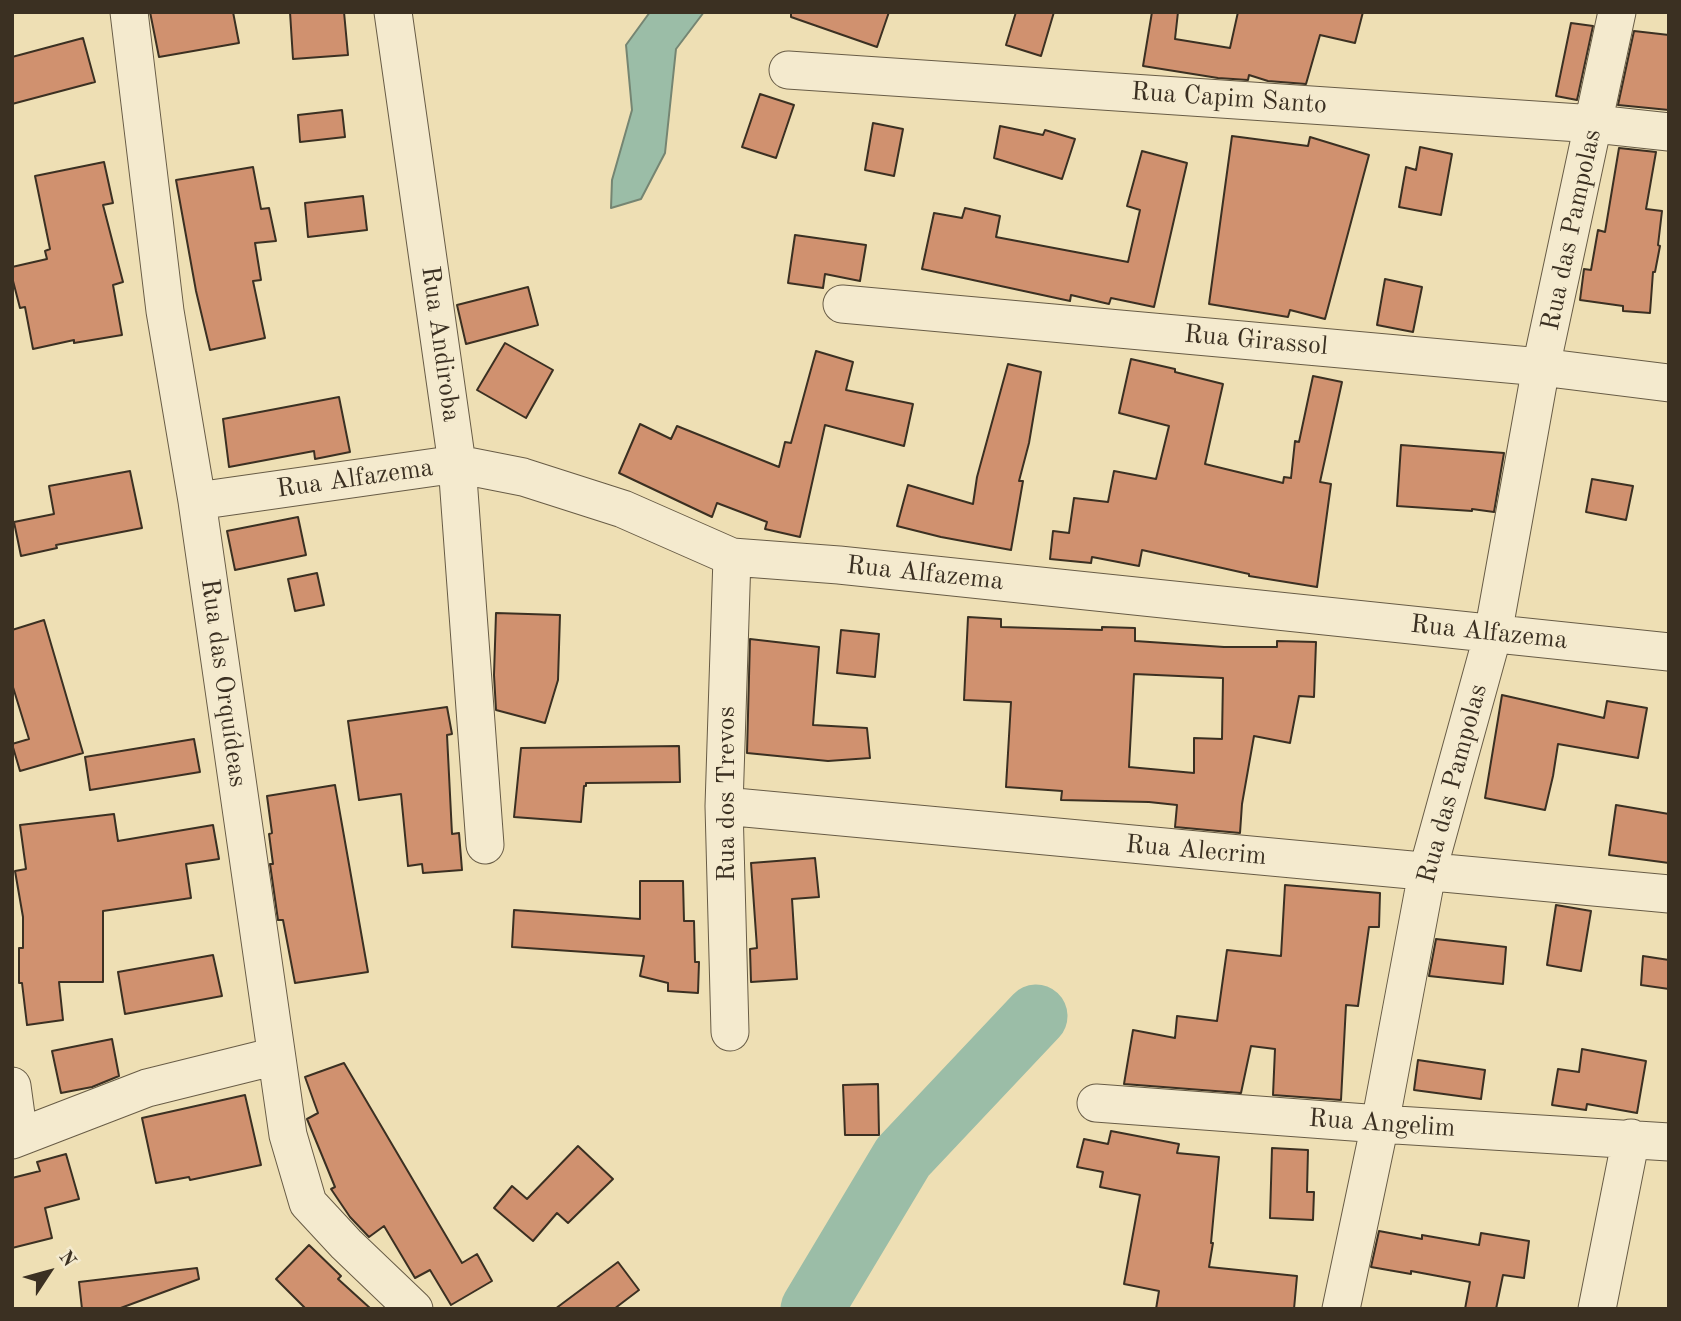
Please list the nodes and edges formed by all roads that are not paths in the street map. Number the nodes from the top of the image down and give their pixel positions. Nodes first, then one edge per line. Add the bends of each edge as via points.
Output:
1 (130, 12) edge
2 (393, 12) edge
3 (1617, 12) edge
4 (788, 70) dead end
5 (1595, 124) junction
6 (1669, 132) edge
7 (842, 304) dead end
8 (1541, 367) junction
9 (1669, 383) edge
10 (457, 464) junction
11 (197, 501) junction
12 (732, 556) junction
13 (1493, 634) junction
14 (1669, 652) edge
15 (723, 806) junction
16 (485, 845) dead end
17 (1427, 873) junction
18 (1669, 894) edge
19 (730, 1032) dead end
20 (276, 1056) junction
21 (12, 1086) edge
22 (1096, 1103) dead end
23 (1380, 1124) junction
24 (16, 1138) edge
25 (1631, 1138) junction
26 (1669, 1142) edge
27 (414, 1309) edge
28 (1341, 1309) edge
29 (1597, 1309) edge

1 - 11 street, Rua das Orquídeas via 165,311
2 - 10 street, Rua Andiroba
3 - 5 street, Rua das Pampolas
4 - 5 street, Rua Capim Santo
5 - 6 street, Rua Capim Santo
5 - 8 street, Rua das Pampolas
7 - 8 street, Rua Girassol
8 - 9 street, Rua Girassol
8 - 13 street, Rua das Pampolas
10 - 11 street, Rua Alfazema
10 - 12 street, Rua Alfazema via 523,477 623,509
10 - 16 street, Rua Andiroba
11 - 20 street, Rua das Orquídeas
12 - 13 street, Rua Alfazema
12 - 15 street, Rua dos Trevos
13 - 14 street, Rua Alfazema
13 - 17 street, Rua das Pampolas
15 - 17 street, Rua Alecrim
15 - 19 street, Rua dos Trevos
17 - 18 street, Rua Alecrim
17 - 23 street, Rua das Pampolas
20 - 24 street via 147,1088
20 - 27 street, Rua das Orquídeas via 288,1135 308,1202
21 - 24 street
22 - 23 street, Rua Angelim
23 - 25 street, Rua Angelim
23 - 28 street, Rua das Pampolas
25 - 26 street, Rua Angelim
25 - 29 street

